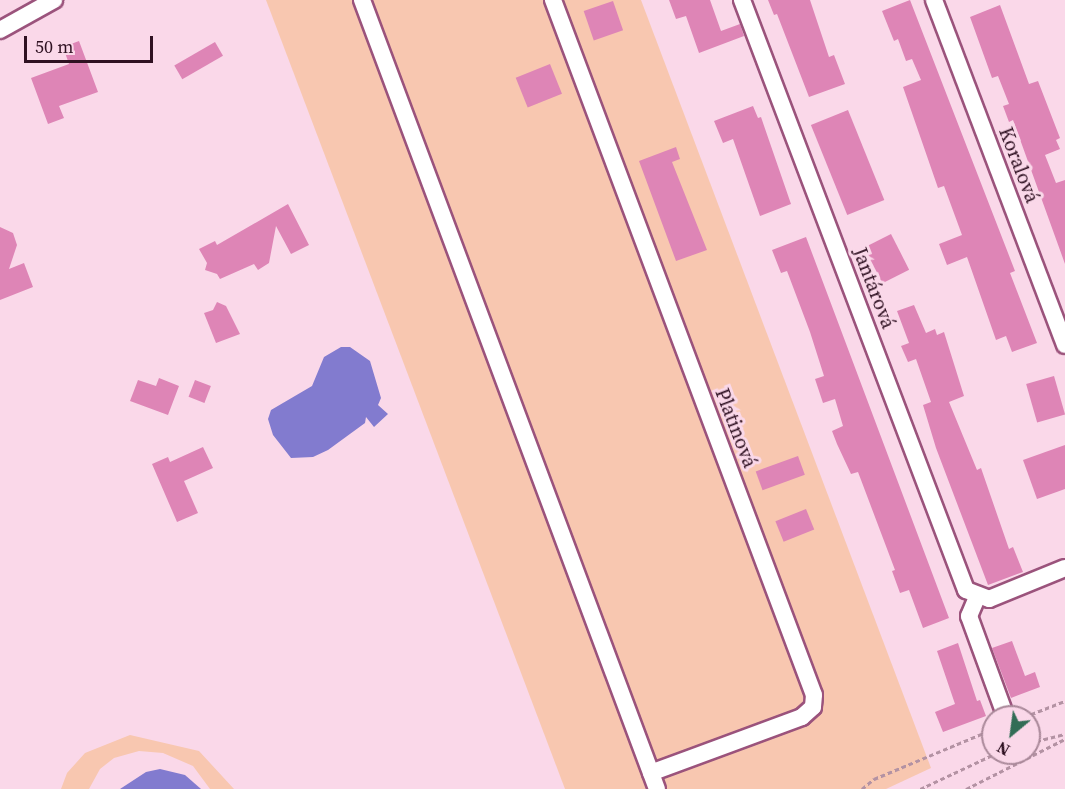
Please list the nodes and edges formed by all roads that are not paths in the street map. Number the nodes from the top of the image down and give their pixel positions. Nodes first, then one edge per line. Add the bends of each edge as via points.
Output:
1 (54, 0) edge
2 (362, 0) edge
3 (553, 0) edge
4 (742, 0) edge
5 (934, 0) edge
6 (0, 30) edge
7 (1065, 345) edge
8 (1065, 568) edge
9 (972, 592) junction
10 (1002, 705) edge
11 (651, 773) junction
12 (657, 789) edge

1 - 6 street
2 - 11 street
3 - 11 street, Platinová via 813,695 813,707 802,717
4 - 9 street, Jantárová
5 - 7 street, Koralová
8 - 9 street via 989,599
9 - 10 street via 969,616
11 - 12 street

